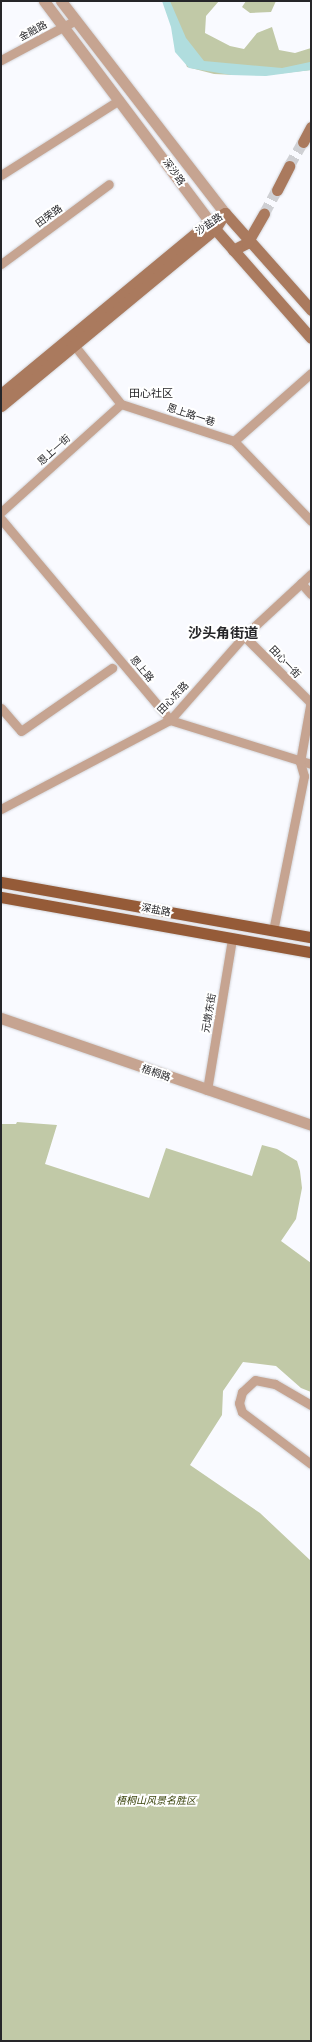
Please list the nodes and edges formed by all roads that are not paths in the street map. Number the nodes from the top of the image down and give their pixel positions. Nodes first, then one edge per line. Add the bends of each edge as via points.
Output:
1 (44, 1) edge
2 (61, 1) edge
3 (76, 20) junction
4 (63, 27) junction
5 (1, 60) edge
6 (119, 100) junction
7 (311, 127) edge
8 (302, 142) tunnel mouth
9 (289, 166) tunnel mouth
10 (1, 175) edge
11 (109, 184) dead end
12 (277, 190) tunnel mouth
13 (226, 213) junction
14 (264, 214) tunnel mouth
15 (212, 225) junction
16 (249, 240) junction
17 (233, 250) junction
18 (1, 264) edge
19 (311, 310) edge
20 (311, 338) edge
21 (74, 345) junction
22 (311, 373) edge
23 (1, 394) edge
24 (121, 404) junction
25 (1, 406) edge
26 (234, 441) junction
27 (1, 512) edge
28 (1, 519) edge
29 (311, 521) edge
30 (311, 574) edge
31 (301, 583) junction
32 (311, 594) edge
33 (244, 636) junction
34 (112, 668) dead end
35 (310, 702) edge
36 (1, 708) edge
37 (170, 720) junction
38 (300, 762) junction
39 (311, 764) edge
40 (1, 809) edge
41 (1, 882) edge
42 (1, 897) edge
43 (235, 924) junction
44 (273, 931) junction
45 (311, 937) edge
46 (232, 939) junction
47 (311, 952) edge
48 (1, 1018) edge
49 (206, 1090) junction
50 (311, 1125) edge
51 (311, 1405) edge
52 (311, 1464) edge

1 - 4 street, 深沙路
2 - 3 street, 深沙路
3 - 4 street, 金融路
3 - 13 street, 深沙路
4 - 5 street, 金融路
4 - 6 street, 深沙路
6 - 10 street
6 - 15 street, 深沙路
7 - 8 main road
9 - 12 main road
11 - 18 street, 田荣路
13 - 15 main road, 沙盐路
13 - 16 main road, 深沙路
14 - 16 main road
15 - 17 main road, 深沙路
15 - 21 main road, 沙盐路
15 - 23 main road, 沙盐路
16 - 17 main road via 243,247
16 - 19 main road, 深沙路
17 - 20 main road, 深沙路
21 - 24 street
21 - 25 main road, 沙盐路
22 - 26 street
24 - 26 street, 恩上路一巷
24 - 27 street, 恩上一街
26 - 29 street, 恩上路一巷
28 - 37 street, 恩上路
30 - 31 street, 田心东路
31 - 32 street
31 - 33 street, 田心东路
33 - 35 street, 田心一街
33 - 37 street, 田心东路
34 - 36 street via 21,732
35 - 38 street
37 - 38 street
37 - 40 street, 田心东路
38 - 39 street
38 - 44 street via 304,776
41 - 43 main road, 深盐路
42 - 46 main road, 深盐路
43 - 44 main road, 深盐路
43 - 46 main road
44 - 45 main road, 深盐路
46 - 47 main road, 深盐路
46 - 49 street, 元墩东街
48 - 49 street, 梧桐路
49 - 50 street, 梧桐路
51 - 52 street via 275,1384 255,1380 242,1392 239,1403 248,1416

